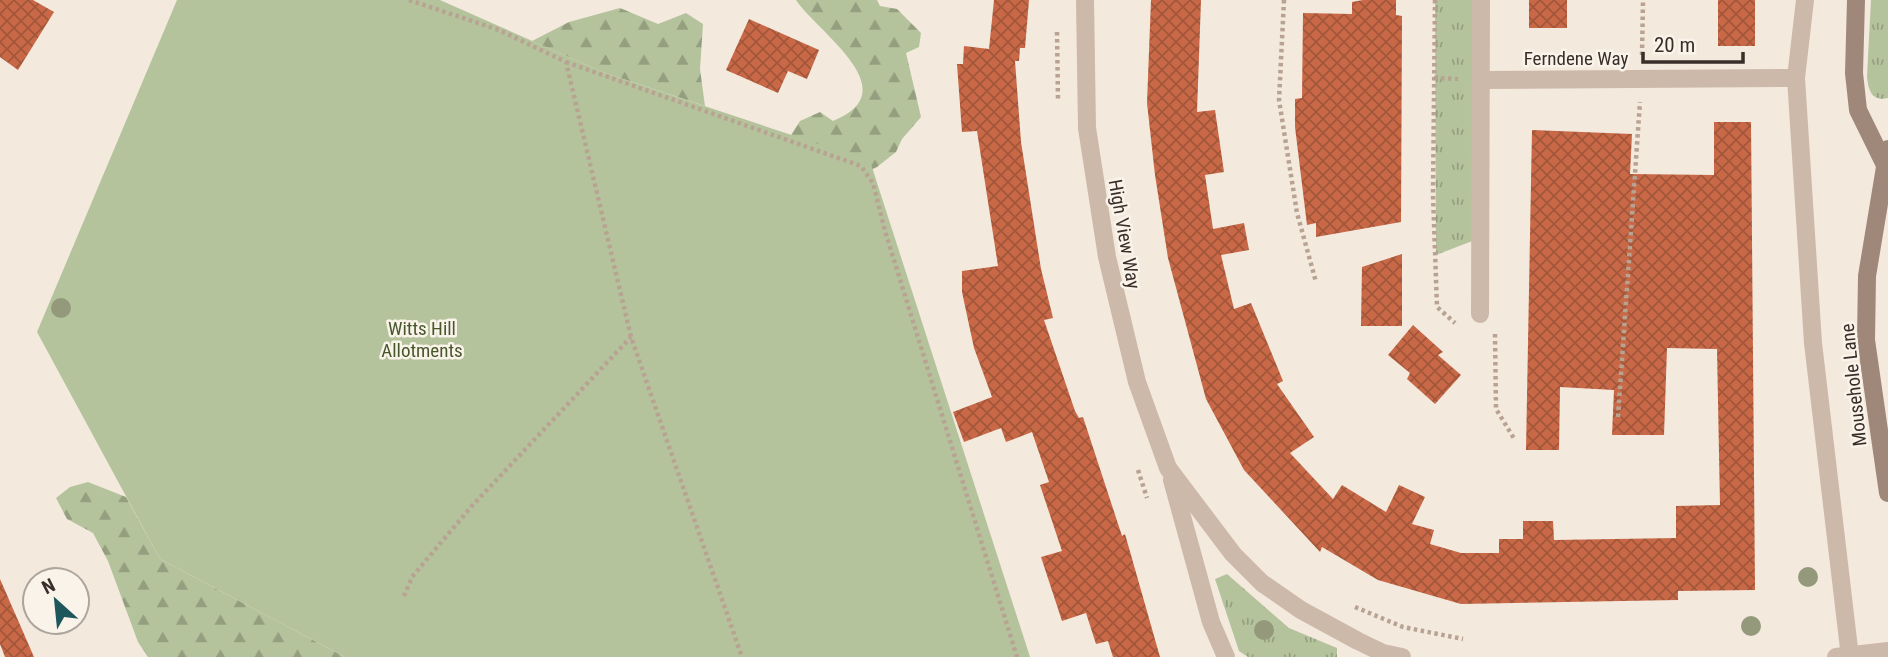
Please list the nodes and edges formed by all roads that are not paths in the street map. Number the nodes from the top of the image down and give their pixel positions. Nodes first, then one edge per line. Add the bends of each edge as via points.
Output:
1 (1085, 0) edge
2 (1481, 0) edge
3 (1805, 0) edge
4 (1856, 0) edge
5 (1797, 78) junction
6 (1482, 80) junction
7 (1886, 156) edge
8 (1474, 318) road end
9 (1883, 427) edge
10 (1168, 468) junction
11 (1888, 493) edge
12 (1888, 651) edge
13 (1391, 656) edge
14 (1226, 657) edge
15 (1836, 657) edge
16 (1850, 657) edge

1 - 10 street, High View Way via 1087,128 1105,245 1137,382
2 - 6 street
3 - 5 street
4 - 7 street via 1858,110
5 - 6 street, Ferndene Way
5 - 16 street via 1813,343
6 - 8 street
7 - 9 street, Mousehole Lane via 1867,276 1866,340
9 - 11 street, Mousehole Lane
10 - 13 street, High View Way via 1233,554 1262,583 1301,610
10 - 14 street, High View Way via 1211,622
12 - 16 street
15 - 16 street

